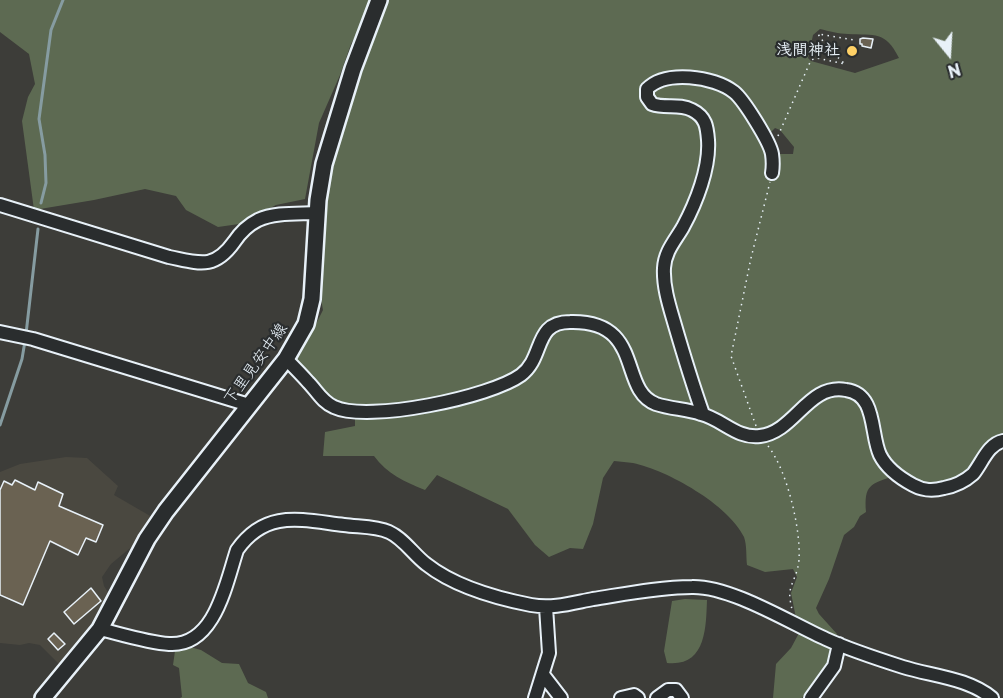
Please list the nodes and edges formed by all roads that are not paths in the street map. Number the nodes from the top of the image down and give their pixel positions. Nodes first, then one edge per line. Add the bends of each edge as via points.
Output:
1 (379, 0) edge
2 (772, 173) road end
3 (0, 205) edge
4 (317, 213) junction
5 (0, 332) edge
6 (286, 358) junction
7 (249, 405) junction
8 (703, 414) junction
9 (1003, 441) edge
10 (546, 607) junction
11 (100, 629) junction
12 (839, 644) junction
13 (544, 676) junction
14 (977, 692) edge
15 (43, 698) edge
16 (535, 698) edge
17 (561, 698) edge
18 (621, 698) edge
19 (638, 698) edge
20 (657, 698) edge
21 (682, 698) edge
22 (811, 698) edge
23 (992, 698) edge

1 - 4 main road, 下里見安中線 via 324,165
2 - 8 street via 771,149 732,90 688,77 662,79 647,89 652,104 693,110 708,126 706,171 665,257 664,277
3 - 4 street via 196,263 220,259 256,220 272,215
4 - 6 main road, 下里見安中線 via 312,299 306,324
5 - 7 street
6 - 7 main road, 下里見安中線
6 - 8 street via 322,400 338,409 402,410 472,396 521,375 548,329 556,323 572,322 593,325 615,336 625,350 637,384 654,403
7 - 11 main road, 下里見安中線 via 147,539
8 - 9 street via 740,433 760,436 789,423 804,406 825,392 851,391 859,395 871,413 885,464 906,481 933,490 962,482 989,450
10 - 11 street via 472,589 428,566 390,532 293,519 273,522 244,540 211,621 189,641 168,644
10 - 12 street via 693,587 722,591
10 - 13 street via 549,652
11 - 15 main road, 下里見安中線
12 - 14 street
12 - 22 street via 834,666
13 - 16 street
13 - 17 street
14 - 23 street
18 - 19 street
20 - 21 street via 668,690 676,690

